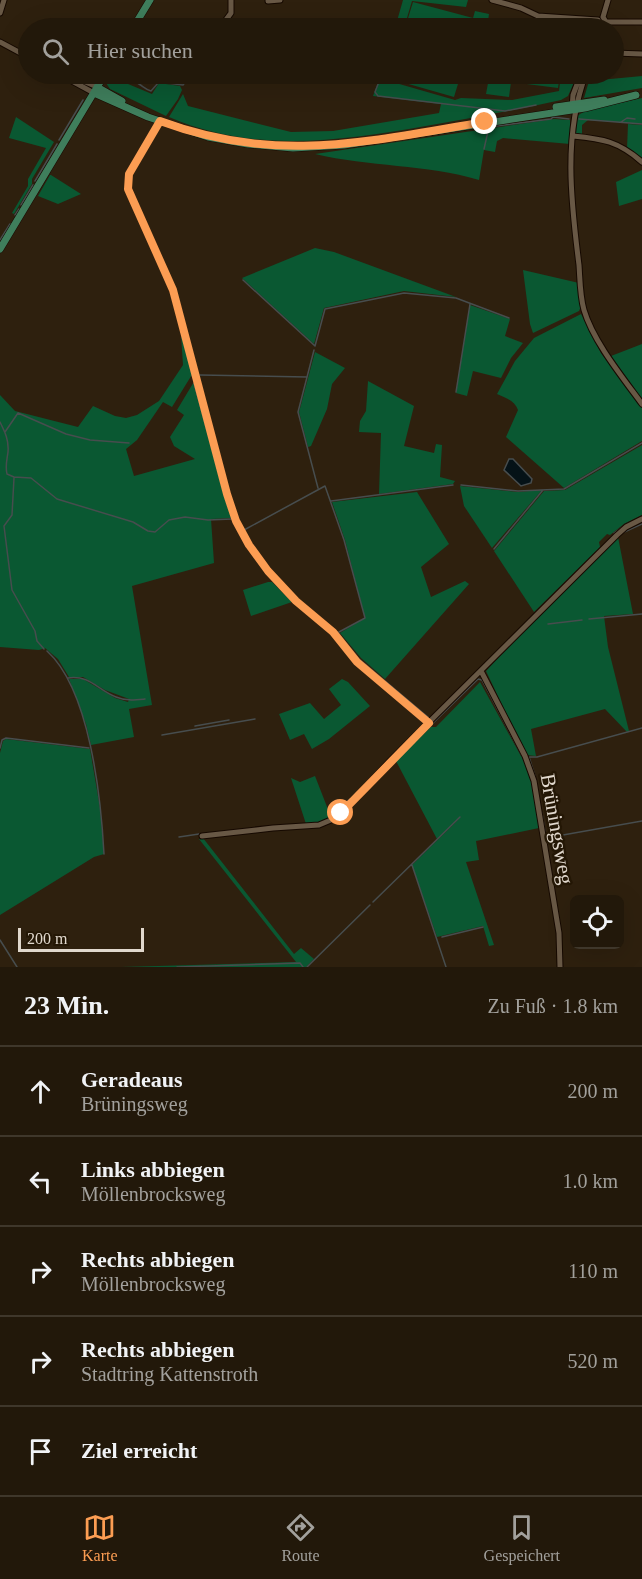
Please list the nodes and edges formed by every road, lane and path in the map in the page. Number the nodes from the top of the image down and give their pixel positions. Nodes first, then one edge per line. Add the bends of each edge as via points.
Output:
1 (4, 0) edge
2 (150, 0) edge
3 (231, 0) edge
4 (280, 0) edge
5 (492, 0) edge
6 (608, 0) edge
7 (268, 1) edge
8 (0, 13) edge
9 (139, 18) edge
10 (227, 18) edge
11 (559, 18) edge
12 (603, 18) edge
13 (624, 22) edge
14 (642, 22) edge
15 (0, 42) edge
16 (18, 52) edge
17 (624, 53) edge
18 (642, 54) edge
19 (82, 84) edge
20 (84, 84) edge
21 (99, 84) edge
22 (581, 84) edge
23 (95, 90) junction
24 (639, 95) edge
25 (574, 109) junction
26 (159, 121) junction
27 (573, 136) junction
28 (642, 162) edge
29 (0, 249) edge
30 (642, 404) edge
31 (642, 519) edge
32 (482, 671) junction
33 (429, 723) junction
34 (202, 836) dead end
35 (560, 967) edge

1 - 8 street
2 - 9 main road
3 - 10 street
4 - 7 street
5 - 11 street via 538,16
6 - 12 street
13 - 14 street
15 - 16 street
17 - 18 street
19 - 23 street
20 - 23 street
21 - 23 main road
22 - 25 street
23 - 26 main road
23 - 29 main road
24 - 25 main road
25 - 26 main road via 344,145 292,148 235,143
25 - 27 street
26 - 33 street via 129,174 128,189 173,290 236,519 257,559 296,601 333,632 357,662
27 - 28 street via 605,139
27 - 30 street via 573,217 584,310 604,352
31 - 32 street via 616,535
32 - 33 street
32 - 35 street, Brüningsweg via 534,781 559,933
33 - 34 street via 338,817 328,822

